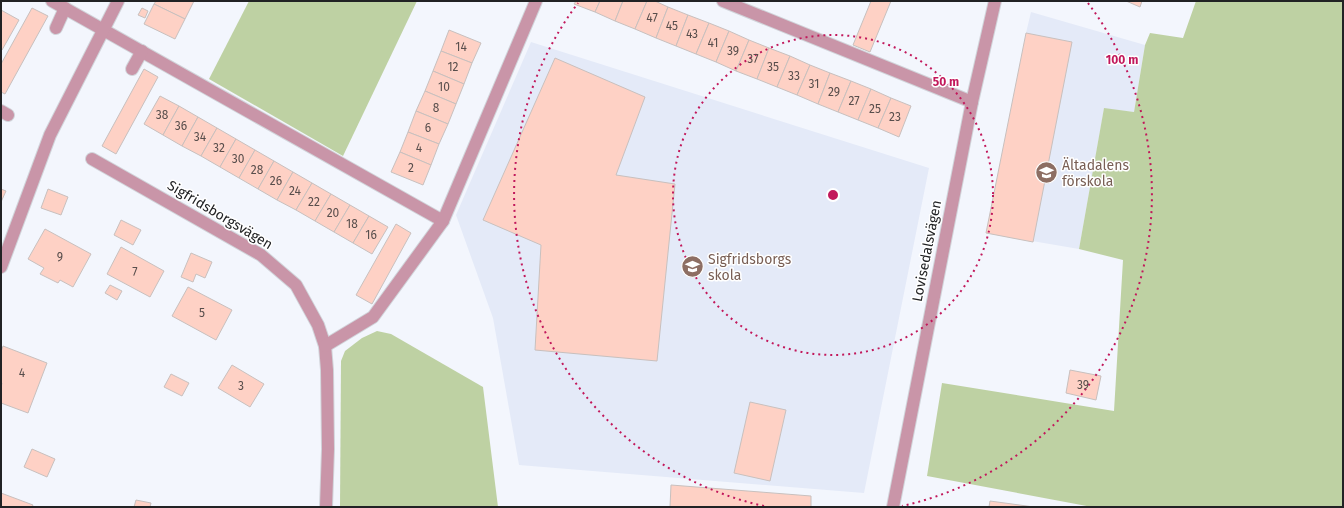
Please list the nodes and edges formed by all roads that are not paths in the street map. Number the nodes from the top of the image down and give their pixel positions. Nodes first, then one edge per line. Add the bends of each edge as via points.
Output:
1 (52, 1) edge
2 (118, 1) edge
3 (536, 1) edge
4 (723, 1) edge
5 (995, 1) edge
6 (65, 8) junction
7 (56, 28) dead end
8 (104, 30) junction
9 (142, 51) junction
10 (132, 69) dead end
11 (972, 102) junction
12 (92, 159) dead end
13 (443, 221) junction
14 (1, 266) edge
15 (325, 346) junction
16 (326, 507) edge
17 (893, 507) edge

1 - 6 street
2 - 8 street
3 - 13 street
4 - 11 street
5 - 11 street, Lovisedalsvägen
6 - 7 street
6 - 8 street
8 - 9 street
8 - 14 street via 50,134
9 - 10 street
9 - 13 street
11 - 17 street, Lovisedalsvägen
12 - 15 street, Sigfridsborgsvägen via 261,255 296,285 318,325
13 - 15 street via 373,317
15 - 16 street, Sigfridsborgsvägen via 328,449

